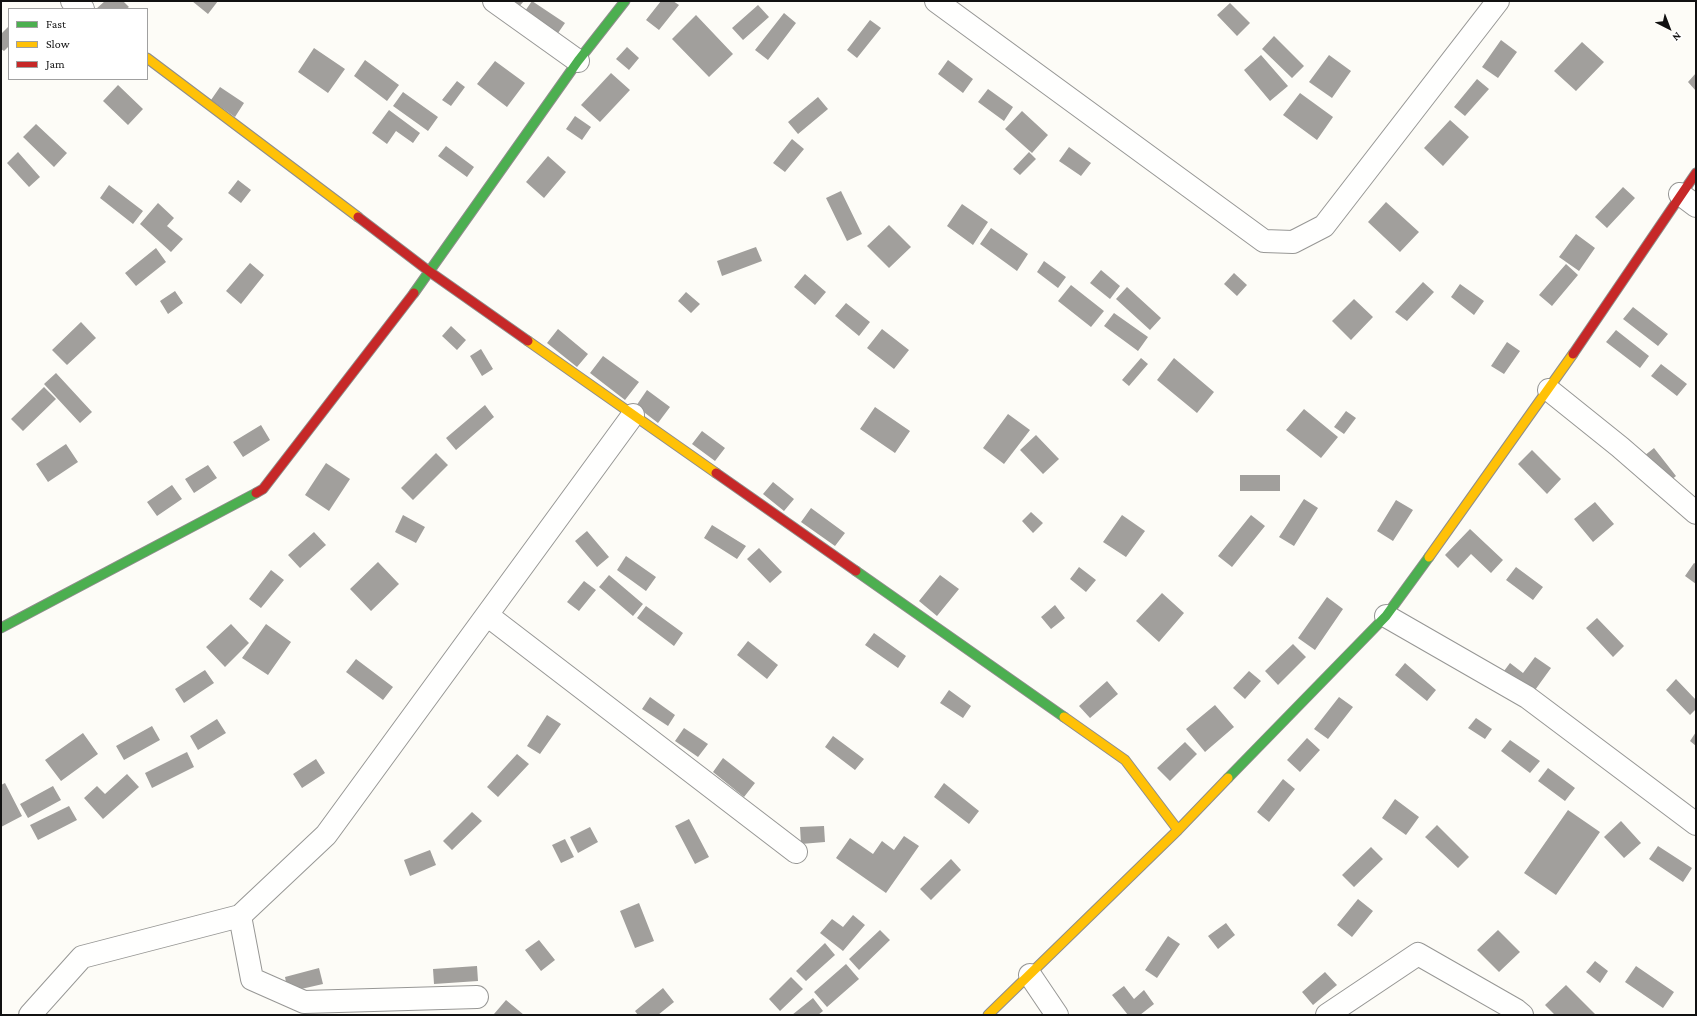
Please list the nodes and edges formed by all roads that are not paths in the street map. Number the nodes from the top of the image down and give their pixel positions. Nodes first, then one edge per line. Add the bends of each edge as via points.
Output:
1 (72, 1) edge
2 (494, 1) edge
3 (625, 1) edge
4 (936, 1) edge
5 (1498, 1) edge
6 (81, 8) edge
7 (148, 59) edge
8 (578, 61) junction
9 (1696, 173) edge
10 (1688, 200) edge
11 (430, 272) junction
12 (1549, 390) junction
13 (633, 415) junction
14 (1696, 513) edge
15 (487, 615) junction
16 (1386, 616) junction
17 (1, 628) edge
18 (1696, 824) edge
19 (1178, 830) junction
20 (796, 852) dead end
21 (240, 916) junction
22 (1030, 975) junction
23 (477, 996) dead end
24 (30, 1015) edge
25 (988, 1015) edge
26 (1057, 1015) edge
27 (1327, 1015) edge
28 (1522, 1015) edge

1 - 6 street
2 - 8 street
3 - 8 street
4 - 5 street via 1264,240 1292,242 1324,226
7 - 11 street
8 - 11 street
9 - 10 street
10 - 12 street
11 - 13 street
11 - 17 street via 263,489
12 - 14 street
12 - 16 street
13 - 15 street
13 - 19 street via 1125,760
15 - 20 street
15 - 21 street via 326,835
16 - 18 street via 1527,697
16 - 19 street
19 - 22 street
21 - 23 street via 252,979 304,1002
21 - 24 street via 82,957
22 - 25 street
22 - 26 street
27 - 28 street via 1418,954

